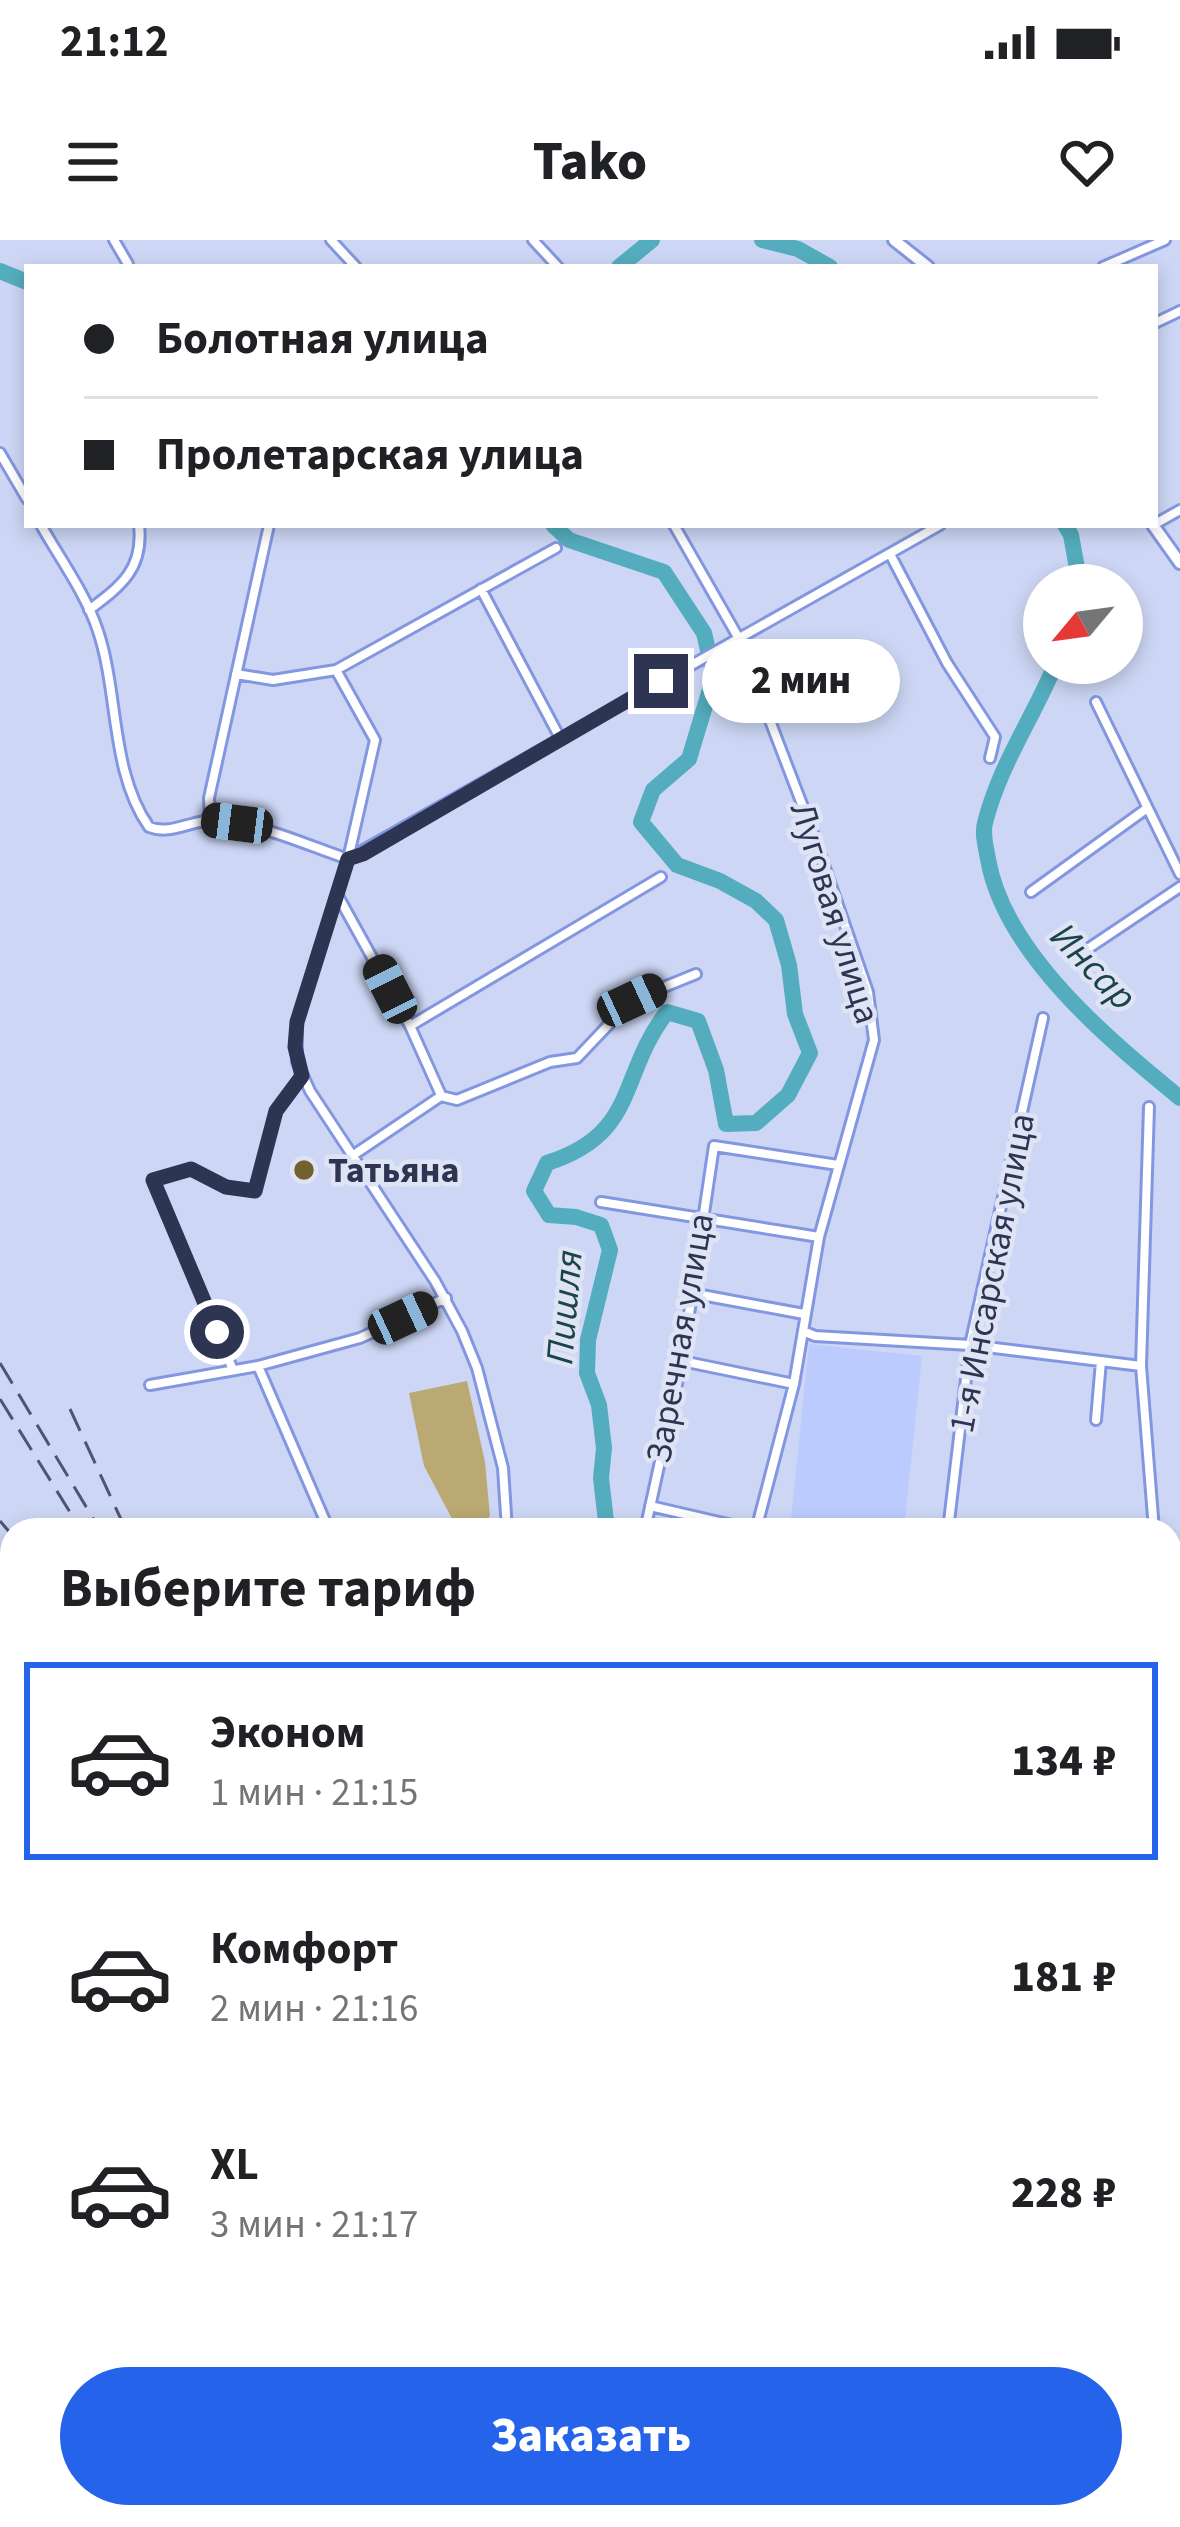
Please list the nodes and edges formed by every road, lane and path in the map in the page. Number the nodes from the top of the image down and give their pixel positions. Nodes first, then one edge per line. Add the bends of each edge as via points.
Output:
1 (115, 240) edge
2 (331, 240) edge
3 (533, 240) edge
4 (894, 240) edge
5 (1165, 240) edge
6 (128, 264) dead end
7 (353, 264) edge
8 (555, 264) edge
9 (924, 264) edge
10 (1110, 264) edge
11 (0, 452) edge
12 (24, 494) edge
13 (43, 528) edge
14 (139, 528) edge
15 (267, 528) edge
16 (676, 528) edge
17 (935, 528) edge
18 (1156, 528) edge
19 (556, 548) dead end
20 (890, 554) junction
21 (1180, 563) edge
22 (482, 589) junction
23 (89, 610) junction
24 (738, 638) junction
25 (336, 670) junction
26 (236, 674) junction
27 (1096, 702) dead end
28 (560, 737) junction
29 (990, 758) dead end
30 (1147, 808) junction
31 (210, 820) junction
32 (348, 859) junction
33 (1179, 867) edge
34 (661, 877) dead end
35 (1180, 887) edge
36 (1031, 892) dead end
37 (337, 895) junction
38 (1077, 956) dead end
39 (696, 974) dead end
40 (1043, 1018) dead end
41 (410, 1026) junction
42 (302, 1076) junction
43 (441, 1096) junction
44 (1149, 1107) dead end
45 (352, 1156) junction
46 (838, 1165) junction
47 (601, 1202) dead end
48 (701, 1218) junction
49 (819, 1237) junction
50 (691, 1293) junction
51 (446, 1298) junction
52 (804, 1315) junction
53 (803, 1331) junction
54 (970, 1345) junction
55 (682, 1360) junction
56 (1101, 1361) junction
57 (258, 1366) junction
58 (1142, 1366) junction
59 (233, 1370) junction
60 (794, 1384) junction
61 (150, 1385) dead end
62 (1096, 1420) dead end
63 (650, 1506) junction
64 (324, 1518) edge
65 (506, 1518) edge
66 (648, 1518) edge
67 (702, 1518) edge
68 (758, 1518) edge
69 (949, 1518) edge
70 (1153, 1518) edge

1 - 6 street
2 - 7 street
3 - 8 street
4 - 9 street
5 - 10 street
11 - 12 street
13 - 23 street
14 - 23 street via 138,563
15 - 26 street
16 - 24 street, Луговая улица
17 - 20 street
18 - 21 street
19 - 22 street
20 - 24 street
20 - 29 street via 995,737
22 - 25 street
22 - 28 street
23 - 31 street via 139,812 160,831
24 - 28 street
24 - 46 street, Луговая улица via 868,992 874,1040
25 - 26 street via 273,680
25 - 32 street via 375,740
26 - 31 street
27 - 30 street
28 - 32 street
30 - 33 street
30 - 36 street
31 - 32 street
32 - 37 street
34 - 41 street
35 - 38 street
37 - 41 street
37 - 42 street via 297,1022
39 - 43 street via 632,1000 577,1058 457,1100
40 - 54 street, 1-я Инсарская улица
41 - 43 street
42 - 45 street
42 - 59 street via 276,1111 255,1191 191,1169 153,1180
43 - 45 street
44 - 58 street
45 - 51 street
46 - 48 street, Заречная улица via 714,1146
46 - 49 street, Луговая улица
47 - 48 street
48 - 49 street
48 - 50 street, Заречная улица
49 - 52 street, Луговая улица
50 - 52 street
50 - 55 street, Заречная улица
51 - 57 street via 361,1338
51 - 65 street via 488,1408
52 - 53 street, Луговая улица
53 - 54 street
53 - 60 street, Луговая улица
54 - 56 street
54 - 69 street, 1-я Инсарская улица
55 - 60 street
55 - 63 street, Заречная улица
56 - 58 street
56 - 62 street
57 - 59 street
57 - 64 street
58 - 70 street
59 - 61 street
60 - 68 street, Луговая улица
63 - 66 street, Заречная улица
63 - 67 street

